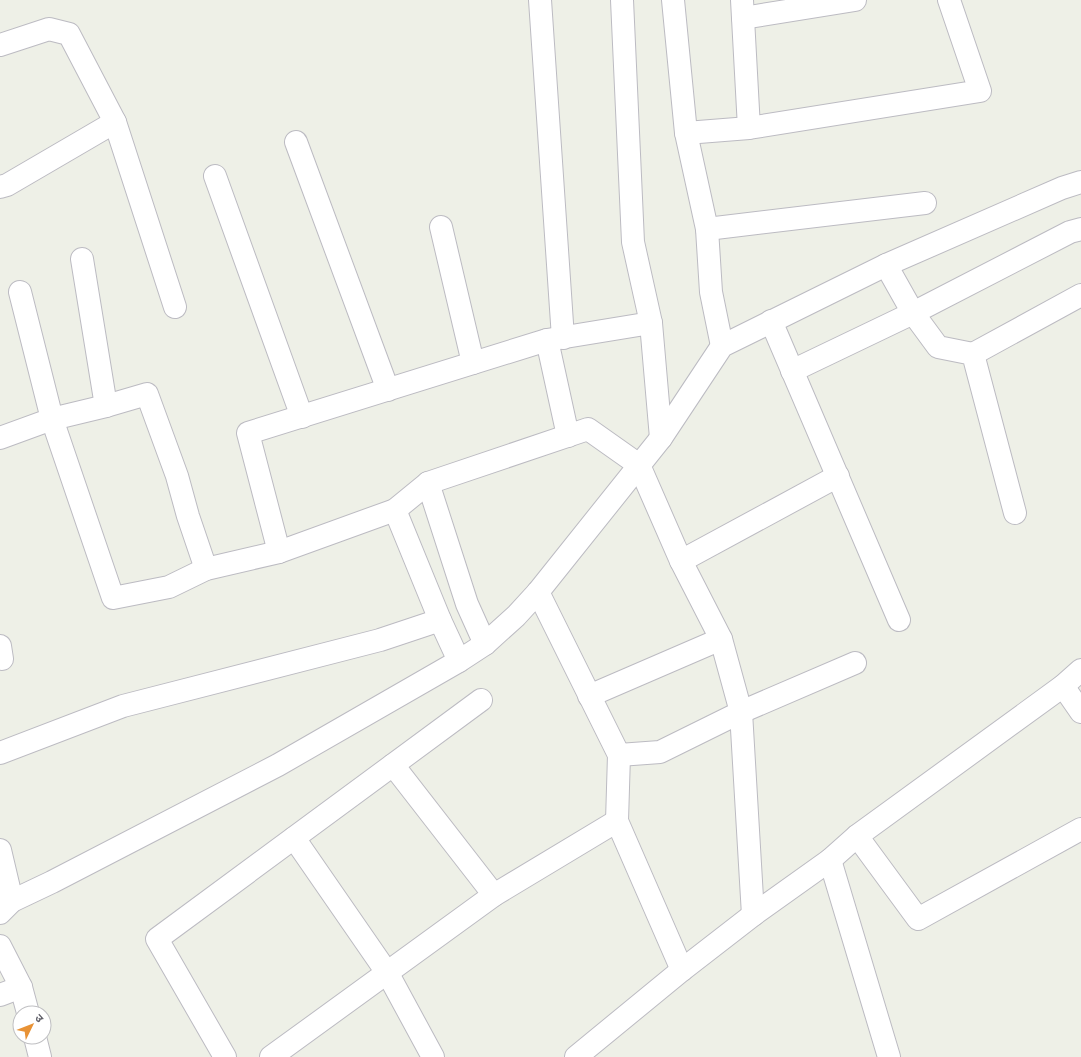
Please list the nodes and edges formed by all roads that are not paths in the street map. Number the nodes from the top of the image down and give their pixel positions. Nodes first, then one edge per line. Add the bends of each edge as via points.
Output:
1 (540, 0) edge
2 (622, 0) edge
3 (673, 0) edge
4 (855, 0) edge
5 (949, 0) edge
6 (743, 9) edge
7 (0, 45) edge
8 (115, 122) junction
9 (750, 128) junction
10 (686, 133) junction
11 (296, 142) dead end
12 (215, 176) dead end
13 (1081, 182) edge
14 (0, 187) edge
15 (925, 202) dead end
16 (441, 227) dead end
17 (706, 229) junction
18 (1081, 229) edge
19 (82, 259) dead end
20 (886, 265) junction
21 (20, 292) dead end
22 (1081, 295) edge
23 (175, 307) dead end
24 (913, 313) junction
25 (771, 321) junction
26 (651, 324) junction
27 (555, 339) junction
28 (722, 346) junction
29 (973, 354) junction
30 (473, 363) junction
31 (792, 371) junction
32 (388, 390) junction
33 (106, 406) junction
34 (302, 417) junction
35 (52, 419) junction
36 (568, 436) junction
37 (0, 438) edge
38 (661, 438) junction
39 (639, 465) junction
40 (838, 476) junction
41 (428, 483) junction
42 (395, 510) junction
43 (1014, 513) dead end
44 (279, 552) junction
45 (681, 561) junction
46 (206, 569) junction
47 (538, 592) junction
48 (440, 620) junction
49 (899, 620) dead end
50 (721, 639) junction
51 (485, 644) junction
52 (459, 661) junction
53 (855, 663) dead end
54 (1081, 670) edge
55 (1063, 686) junction
56 (589, 696) junction
57 (481, 700) dead end
58 (741, 712) junction
59 (1081, 712) edge
60 (0, 754) edge
61 (619, 755) junction
62 (393, 765) junction
63 (617, 821) junction
64 (1081, 829) edge
65 (857, 836) junction
66 (294, 838) junction
67 (0, 850) edge
68 (830, 860) junction
69 (494, 895) junction
70 (6, 907) edge
71 (752, 915) junction
72 (0, 946) edge
73 (682, 970) junction
74 (388, 974) junction
75 (21, 987) junction
76 (0, 995) edge
77 (26, 1005) edge
78 (36, 1045) edge
79 (40, 1057) edge
80 (225, 1057) edge
81 (271, 1057) edge
82 (434, 1057) edge
83 (576, 1057) edge
84 (889, 1057) edge

1 - 27 street
2 - 26 street via 633,242
3 - 10 street
4 - 6 street
5 - 9 street via 980,91
6 - 9 street
7 - 8 street via 49,29 69,34
8 - 14 street
8 - 23 street
9 - 10 street
10 - 17 street
11 - 32 street
12 - 34 street
13 - 20 street
15 - 17 street
16 - 30 street
17 - 28 street via 711,292
18 - 24 street via 1070,232
19 - 33 street
20 - 24 street
20 - 25 street
21 - 35 street
22 - 29 street
24 - 29 street via 938,347
24 - 31 street
25 - 28 street
25 - 31 street
26 - 27 street
26 - 38 street
27 - 30 street
27 - 36 street
28 - 38 street
29 - 43 street
30 - 32 street
31 - 40 street
32 - 34 street
33 - 35 street
33 - 46 street via 147,394 177,476
34 - 44 street via 248,433
35 - 37 street
35 - 46 street via 113,598 169,587
36 - 39 street via 588,429
36 - 41 street
38 - 39 street
39 - 45 street
39 - 47 street
40 - 45 street
40 - 49 street
41 - 42 street
41 - 51 street via 467,604
42 - 44 street
42 - 48 street
44 - 46 street
45 - 50 street
47 - 51 street
47 - 56 street
48 - 52 street
48 - 60 street via 380,640 124,706
50 - 56 street
50 - 58 street
51 - 52 street
52 - 70 street via 278,765
53 - 58 street
54 - 55 street
55 - 59 street
55 - 65 street
56 - 61 street
57 - 62 street
58 - 61 street via 660,752
58 - 71 street
61 - 63 street
62 - 66 street
62 - 69 street
63 - 69 street
63 - 73 street
64 - 65 street via 918,919
65 - 68 street
66 - 74 street
66 - 80 street via 157,939
67 - 70 street
68 - 71 street
68 - 84 street
69 - 74 street
71 - 73 street
72 - 75 street
73 - 83 street
74 - 81 street
74 - 82 street
75 - 76 street
75 - 77 street
78 - 79 street

